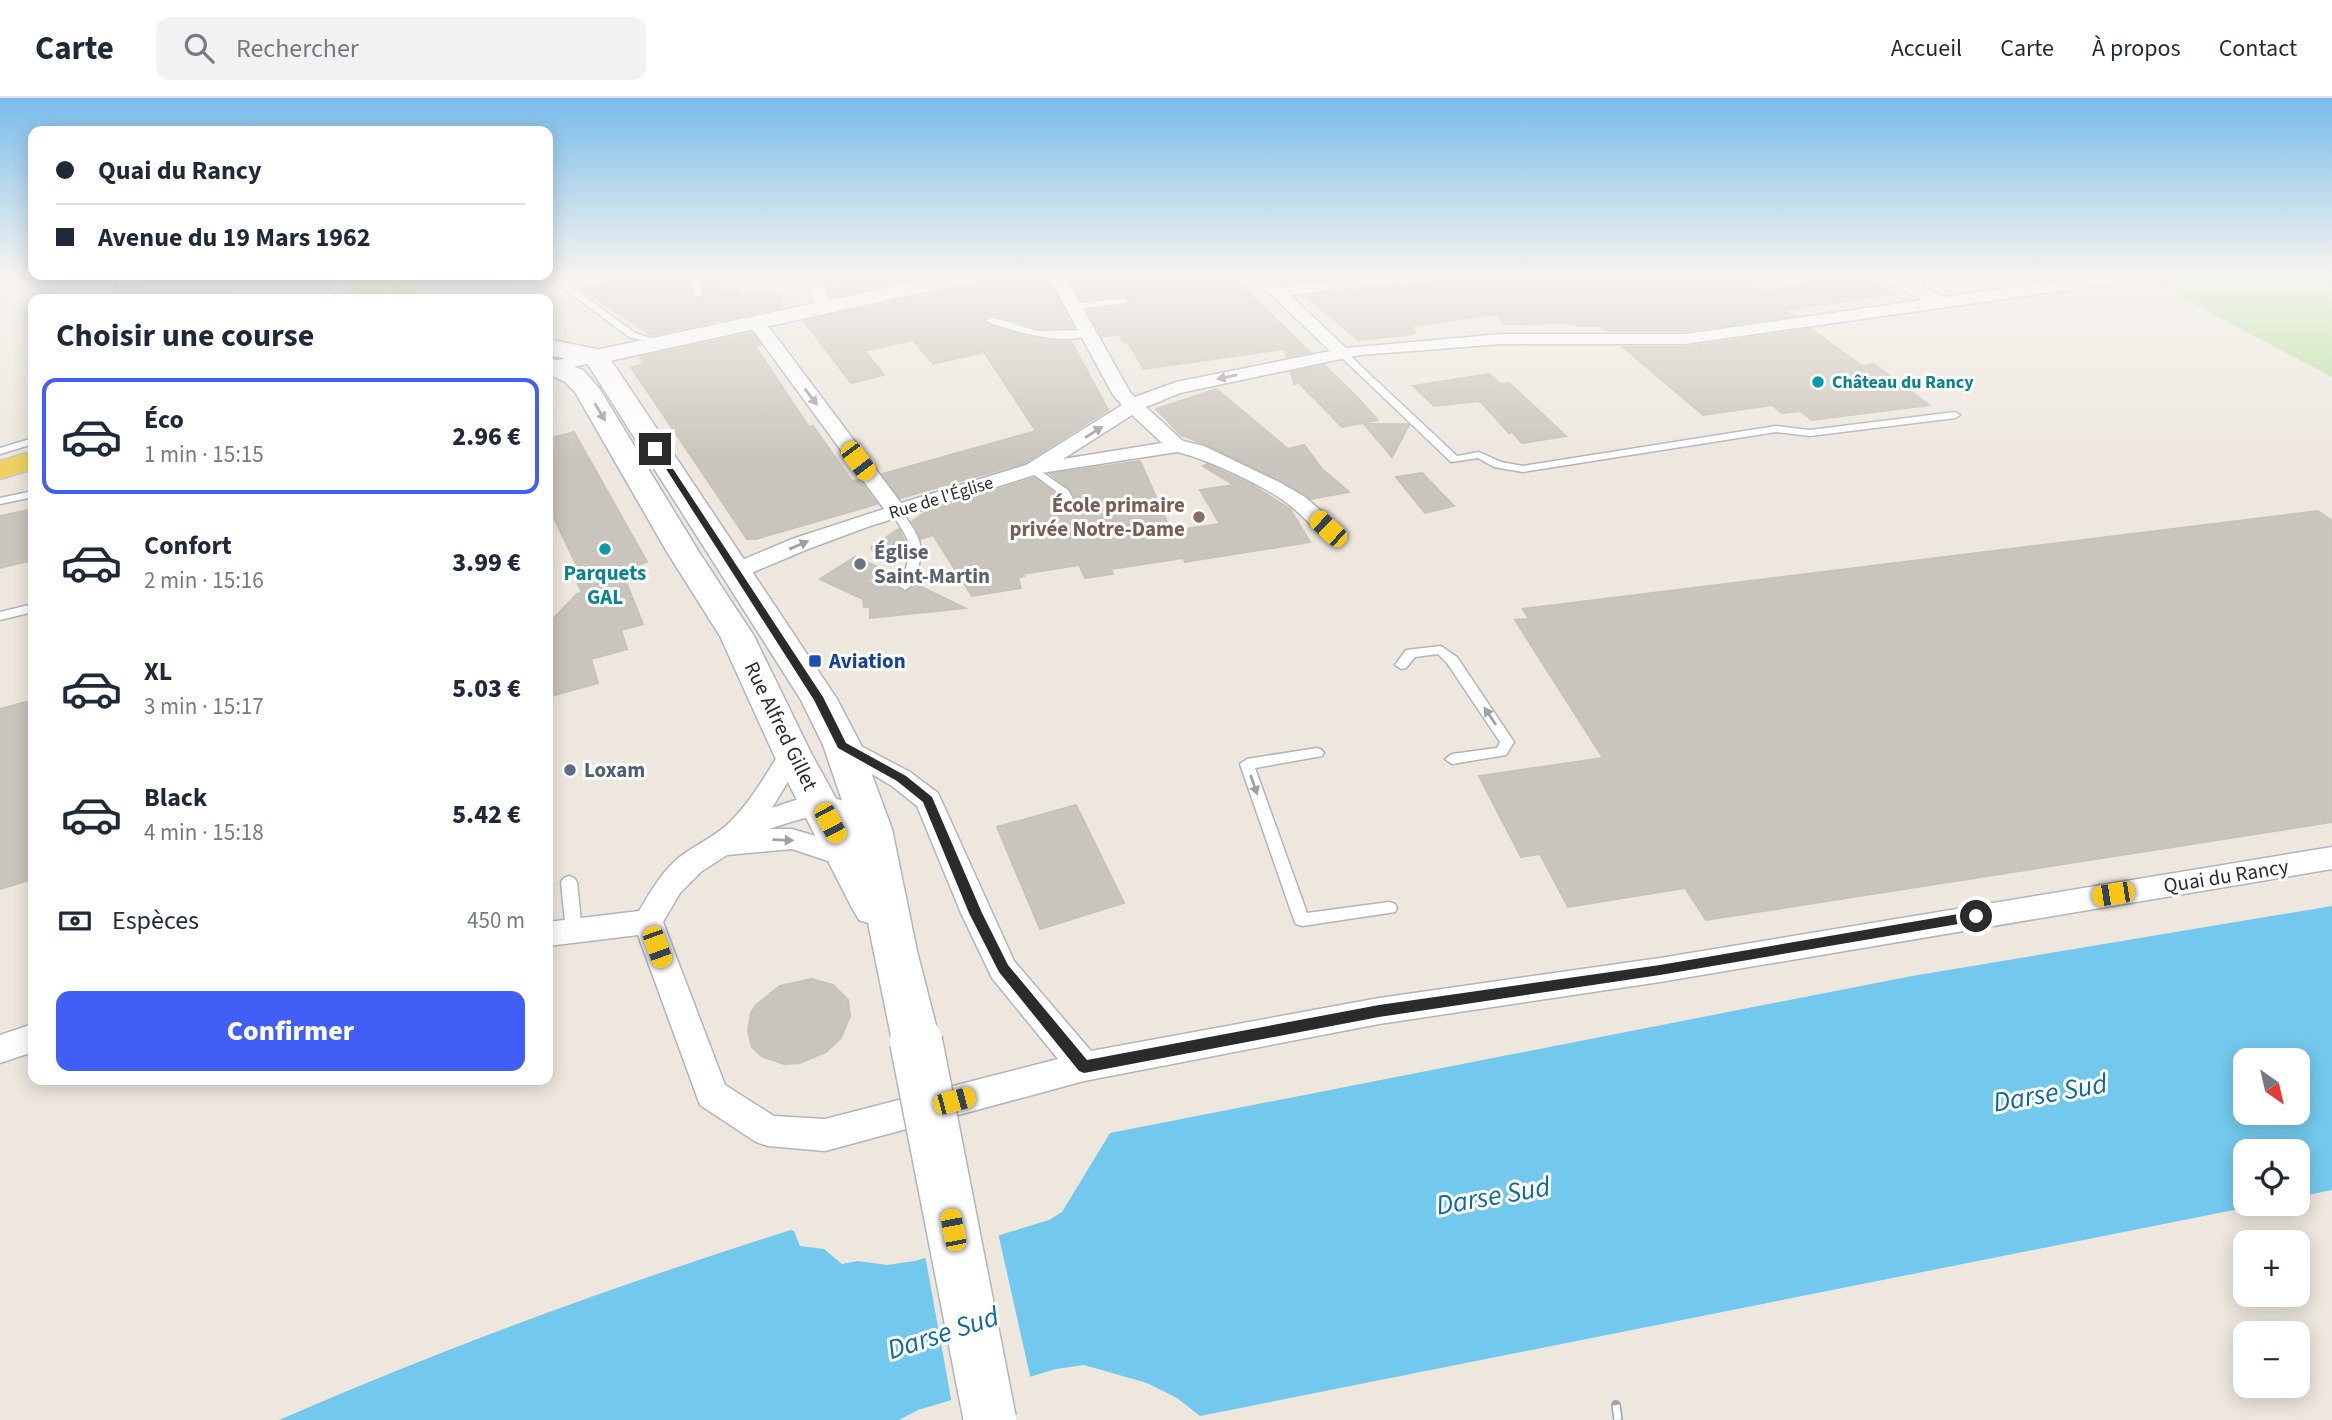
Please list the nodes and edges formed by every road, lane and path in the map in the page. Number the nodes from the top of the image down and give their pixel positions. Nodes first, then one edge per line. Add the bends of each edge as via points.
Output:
1 (637, 337) edge
2 (690, 337) edge
3 (767, 337) edge
4 (1090, 337) edge
5 (1325, 337) edge
6 (1701, 337) edge
7 (657, 344) junction
8 (1342, 353) junction
9 (596, 356) junction
10 (553, 361) edge
11 (553, 363) edge
12 (1135, 405) junction
13 (1955, 415) dead end
14 (28, 443) edge
15 (1178, 446) junction
16 (0, 451) edge
17 (28, 462) edge
18 (1033, 469) junction
19 (0, 470) edge
20 (28, 476) edge
21 (0, 484) edge
22 (28, 495) edge
23 (0, 501) edge
24 (1071, 505) dead end
25 (896, 512) junction
26 (1328, 529) dead end
27 (736, 571) junction
28 (905, 586) dead end
29 (28, 609) edge
30 (0, 616) edge
31 (1401, 664) dead end
32 (842, 745) junction
33 (792, 753) junction
34 (1317, 753) dead end
35 (1452, 759) dead end
36 (821, 806) junction
37 (740, 828) junction
38 (860, 843) junction
39 (716, 849) junction
40 (2332, 859) edge
41 (569, 882) dead end
42 (1389, 908) dead end
43 (648, 922) junction
44 (561, 933) edge
45 (28, 1040) edge
46 (0, 1049) edge
47 (1084, 1067) junction
48 (990, 1420) edge

1 - 7 lane
2 - 7 street
3 -> 25 street
4 - 12 street via 1122,395
5 - 8 street
6 - 8 street, Rue de l'Église via 1478,340
7 - 9 street
8 -> 12 street, Rue de l'Église via 1176,388
8 - 13 lane via 1455,460 1479,455 1498,465 1523,469 1776,429 1810,433
9 - 10 main road
9 - 27 main road, Rue Alfred Gillet
11 -> 33 main road, Rue Alfred Gillet via 586,388 737,636
12 - 15 street
18 -> 12 street, Rue de l'Église
14 - 16 lane
15 - 18 street
15 - 26 street via 1197,450 1272,486 1298,501
17 - 19 main road
18 - 24 lane via 1064,492
18 - 25 street, Rue de l'Église
20 - 21 main road
22 - 23 lane
27 -> 25 street, Rue de l'Église
25 - 28 lane via 915,538 918,553
27 - 32 main road, Rue Alfred Gillet via 819,699
29 - 30 lane
35 -> 31 lane via 1500,752 1507,742 1441,650 1411,653
32 - 38 main road, Rue Alfred Gillet
32 - 47 street via 928,800 1003,969
33 - 36 main road, Rue Alfred Gillet
33 - 37 street
34 -> 42 lane via 1247,764 1302,920
36 - 37 street
36 - 38 main road, Rue Alfred Gillet
37 - 39 street
39 -> 38 street via 764,840
38 - 48 main road, Rue Alfred Gillet, bridge via 895,951 916,1041
39 - 43 street via 692,863 670,885
40 - 47 street, Quai du Rancy via 1660,970 1379,1011
41 - 44 lane
43 - 44 street
43 - 47 street, Quai du Rancy via 712,1095 768,1131 825,1135
45 - 46 street

